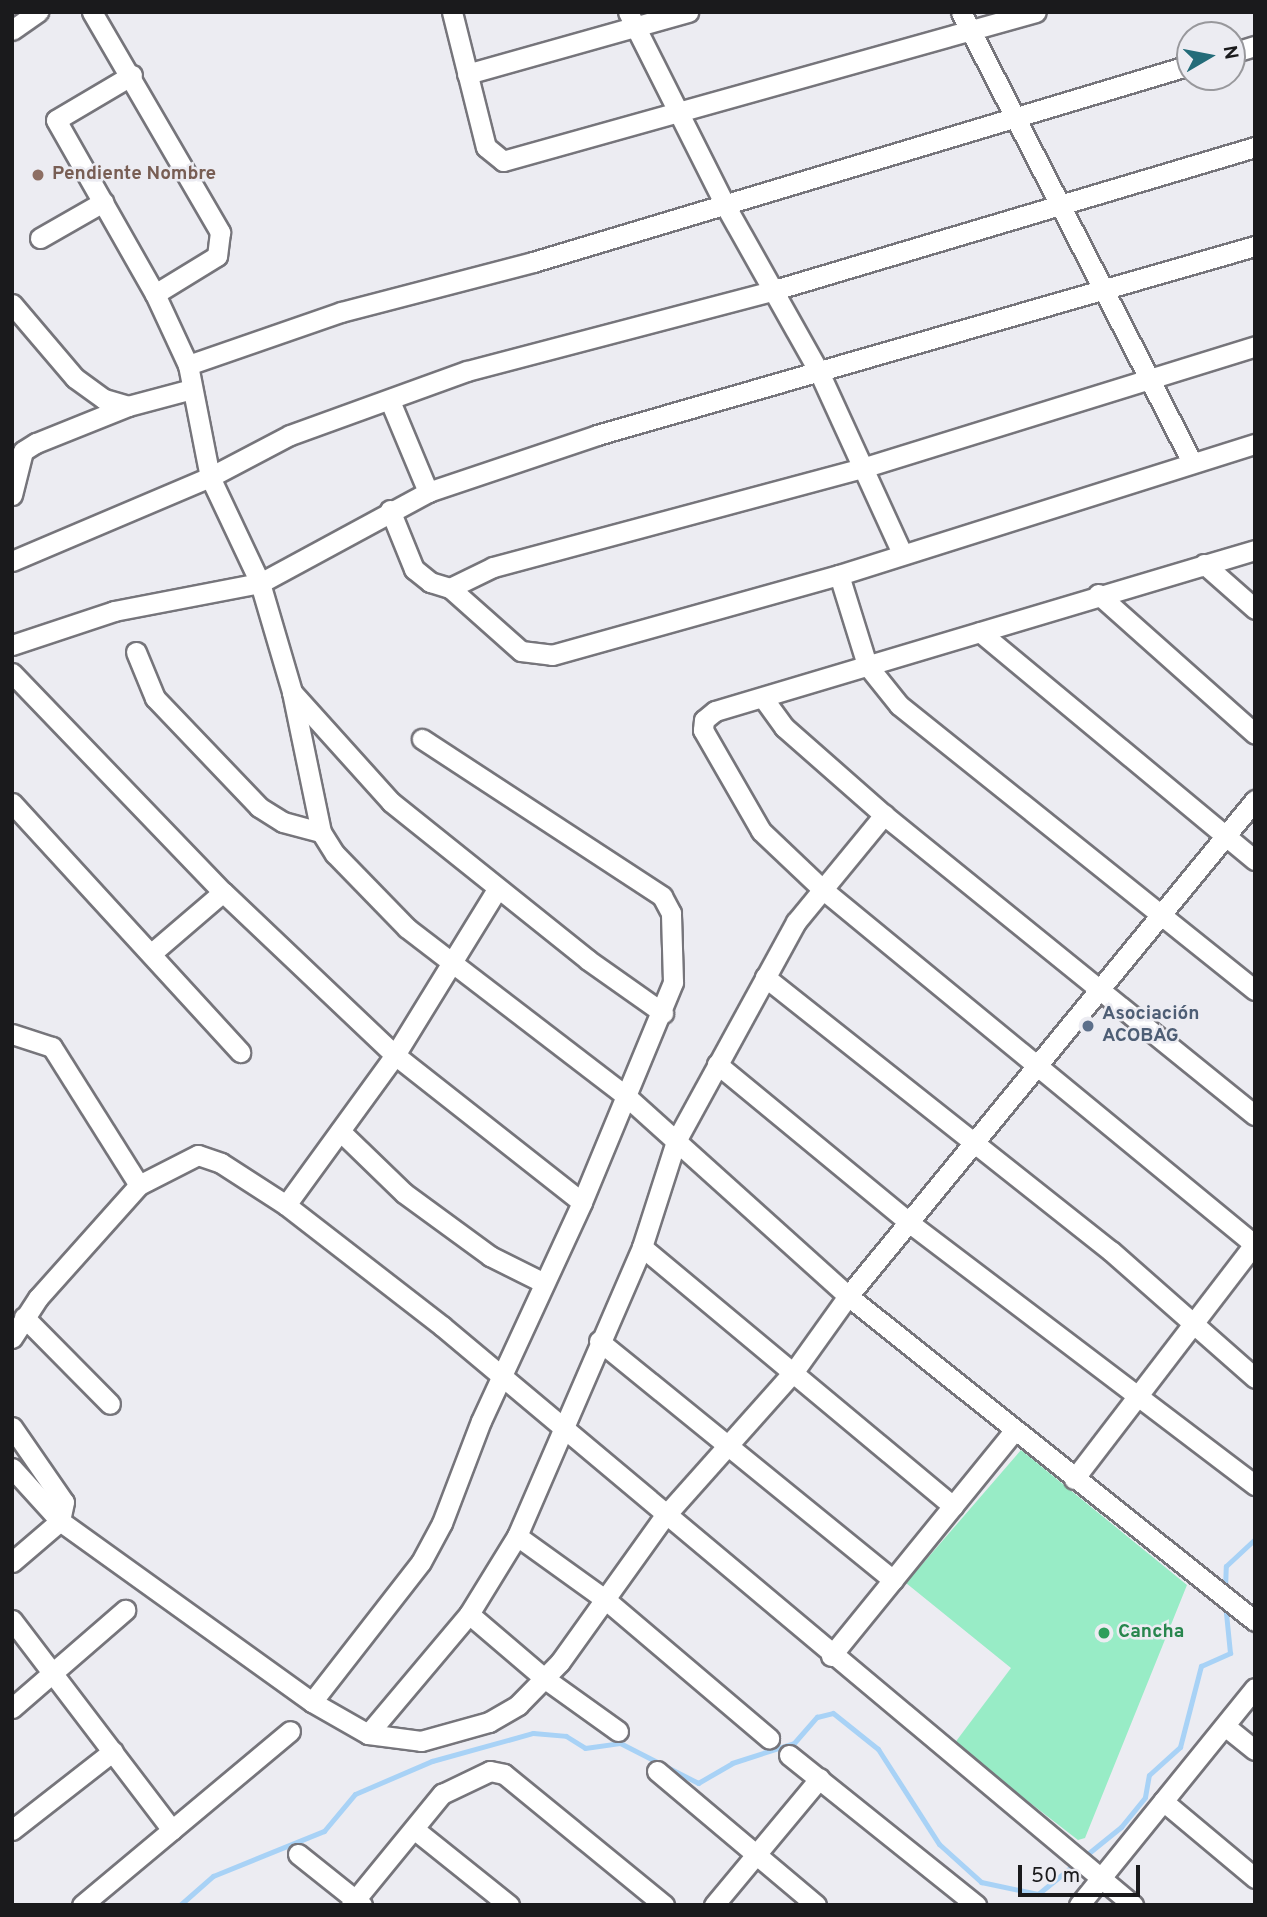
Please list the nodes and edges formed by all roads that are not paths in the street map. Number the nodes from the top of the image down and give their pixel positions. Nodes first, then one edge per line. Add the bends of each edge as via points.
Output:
1 (38, 12) edge
2 (92, 12) edge
3 (452, 12) edge
4 (688, 12) edge
5 (961, 12) edge
6 (1035, 12) edge
7 (632, 20) edge
8 (12, 30) edge
9 (971, 32) junction
10 (1176, 69) edge
11 (467, 74) junction
12 (132, 75) junction
13 (680, 115) junction
14 (1016, 117) junction
15 (1255, 147) edge
16 (1059, 201) junction
17 (103, 202) junction
18 (725, 205) junction
19 (40, 238) dead end
20 (1255, 246) edge
21 (771, 291) junction
22 (1106, 291) junction
23 (155, 294) junction
24 (12, 304) edge
25 (1255, 345) edge
26 (188, 365) junction
27 (819, 372) junction
28 (1146, 377) junction
29 (192, 389) junction
30 (390, 401) junction
31 (128, 406) junction
32 (1255, 444) edge
33 (18, 445) edge
34 (1192, 462) junction
35 (862, 468) junction
36 (210, 477) junction
37 (428, 492) junction
38 (12, 495) edge
39 (390, 510) junction
40 (1255, 550) edge
41 (902, 553) junction
42 (12, 561) edge
43 (1204, 564) junction
44 (839, 575) junction
45 (260, 583) junction
46 (450, 588) junction
47 (1098, 594) junction
48 (1255, 609) edge
49 (980, 632) junction
50 (13, 641) edge
51 (136, 652) dead end
52 (867, 665) junction
53 (12, 673) edge
54 (292, 692) junction
55 (763, 698) junction
56 (1255, 734) edge
57 (422, 739) dead end
58 (1255, 800) edge
59 (12, 803) edge
60 (884, 815) junction
61 (321, 832) junction
62 (1226, 837) junction
63 (1255, 860) edge
64 (821, 888) junction
65 (498, 889) junction
66 (223, 892) junction
67 (1162, 916) junction
68 (153, 952) junction
69 (453, 965) junction
70 (765, 977) junction
71 (1255, 990) edge
72 (1102, 991) junction
73 (663, 1013) junction
74 (12, 1034) edge
75 (240, 1052) dead end
76 (395, 1055) junction
77 (717, 1064) junction
78 (1035, 1068) junction
79 (626, 1096) junction
80 (1255, 1115) edge
81 (340, 1131) junction
82 (676, 1141) junction
83 (974, 1146) junction
84 (139, 1185) junction
85 (582, 1202) junction
86 (286, 1205) junction
87 (911, 1224) junction
88 (1255, 1244) edge
89 (642, 1247) junction
90 (544, 1283) junction
91 (848, 1296) junction
92 (24, 1317) junction
93 (1196, 1326) junction
94 (12, 1338) edge
95 (599, 1342) junction
96 (795, 1370) junction
97 (1255, 1378) edge
98 (499, 1380) junction
99 (1139, 1398) junction
100 (110, 1404) dead end
101 (12, 1427) edge
102 (563, 1431) junction
103 (1014, 1431) junction
104 (729, 1448) junction
105 (12, 1468) edge
106 (1074, 1479) junction
107 (1255, 1485) edge
108 (953, 1506) junction
109 (664, 1517) junction
110 (60, 1521) junction
111 (517, 1536) junction
112 (12, 1562) edge
113 (893, 1580) junction
114 (606, 1600) junction
115 (125, 1611) dead end
116 (469, 1614) junction
117 (1248, 1615) edge
118 (12, 1620) edge
119 (831, 1656) junction
120 (54, 1676) junction
121 (544, 1678) junction
122 (1255, 1688) edge
123 (312, 1702) junction
124 (12, 1708) edge
125 (1225, 1726) junction
126 (290, 1731) dead end
127 (618, 1731) dead end
128 (368, 1734) junction
129 (769, 1738) dead end
130 (1255, 1750) edge
131 (113, 1751) junction
132 (789, 1755) dead end
133 (657, 1772) dead end
134 (820, 1778) junction
135 (1163, 1801) junction
136 (414, 1829) junction
137 (12, 1830) edge
138 (172, 1830) junction
139 (299, 1854) dead end
140 (756, 1856) junction
141 (1099, 1876) junction
142 (1255, 1878) edge
143 (356, 1903) edge
144 (82, 1905) edge
145 (509, 1905) edge
146 (664, 1905) edge
147 (715, 1905) edge
148 (816, 1905) edge
149 (976, 1905) edge
150 (1079, 1905) edge
151 (1133, 1905) edge

1 - 8 street
2 - 12 street
3 - 11 street
4 - 7 street
5 - 9 street
6 - 9 street
7 - 11 street
7 - 13 street
9 - 13 street
9 - 14 street
10 - 14 street
11 - 13 street via 486,147 503,160
12 - 17 street via 56,120
12 - 23 street via 222,242 217,256
13 - 18 street
14 - 16 street
14 - 18 street
15 - 16 street
16 - 21 street
16 - 22 street
17 - 19 street
17 - 23 street
18 - 21 street
18 - 26 street via 341,312
20 - 22 street
21 - 27 street
21 - 30 street via 467,371
22 - 27 street
22 - 28 street
23 - 26 street
24 - 31 street via 75,379 104,399
25 - 28 street
26 - 29 street
27 - 35 street
27 - 37 street via 597,435
28 - 34 street
28 - 35 street
29 - 31 street
29 - 36 street
30 - 36 street via 290,435
30 - 37 street
31 - 33 street
32 - 34 street
33 - 38 street
34 - 41 street
35 - 41 street
35 - 46 street via 493,566
36 - 42 street
36 - 45 street
37 - 39 street
39 - 45 street
39 - 46 street via 414,569 430,582
40 - 43 street
41 - 44 street
43 - 47 street
43 - 48 street
44 - 46 street via 583,649 534,656 509,643
44 - 52 street
45 - 50 street via 114,611
45 - 54 street
47 - 49 street
47 - 56 street
49 - 52 street
49 - 62 street
51 - 61 street via 155,698 259,807 283,822
52 - 55 street
52 - 67 street via 899,705
53 - 66 street
54 - 61 street
54 - 65 street via 391,802
55 - 60 street via 784,727
55 - 64 street via 715,710 704,720 706,742 761,831
57 - 73 street via 669,902 673,982
58 - 62 street
59 - 68 street
60 - 64 street
60 - 72 street
61 - 69 street via 348,871
62 - 63 street
62 - 67 street
64 - 70 street
64 - 78 street
65 - 69 street
65 - 73 street
66 - 68 street
66 - 76 street
67 - 71 street
67 - 72 street
68 - 75 street
69 - 76 street
69 - 79 street
70 - 77 street
70 - 83 street
72 - 78 street
72 - 80 street
73 - 79 street
74 - 84 street via 52,1047
76 - 81 street
76 - 85 street
77 - 82 street
77 - 87 street
78 - 83 street
78 - 88 street
79 - 82 street
79 - 85 street
81 - 86 street
81 - 90 street via 404,1193 490,1256
82 - 89 street
82 - 91 street
83 - 87 street
83 - 93 street via 1111,1251
84 - 86 street via 198,1155 221,1163
84 - 92 street
85 - 90 street
86 - 98 street via 442,1326
87 - 91 street
87 - 99 street
88 - 93 street
89 - 95 street
89 - 96 street
90 - 98 street
91 - 96 street
91 - 103 street
92 - 94 street
92 - 100 street
93 - 97 street
93 - 99 street
95 - 102 street
95 - 104 street
96 - 104 street
96 - 108 street
98 - 102 street
98 - 123 street via 421,1562
99 - 106 street
99 - 107 street
101 - 110 street via 62,1491
102 - 109 street
102 - 111 street
103 - 106 street
103 - 108 street
104 - 109 street
104 - 113 street
105 - 110 street
106 - 117 street
108 - 113 street
109 - 114 street
109 - 119 street
110 - 112 street
110 - 123 street
111 - 114 street
111 - 116 street
113 - 119 street
114 - 121 street
114 - 129 street
115 - 120 street
116 - 121 street
116 - 128 street
118 - 120 street
119 - 141 street
120 - 124 street
120 - 131 street
121 - 127 street
121 - 128 street via 517,1705 456,1735 421,1741
122 - 125 street
123 - 128 street
125 - 130 street
125 - 135 street
126 - 138 street
131 - 137 street
131 - 138 street
132 - 134 street
133 - 140 street
134 - 140 street
134 - 149 street
135 - 141 street
135 - 142 street
136 - 143 street
136 - 145 street
136 - 146 street via 442,1794 490,1771 504,1774
138 - 144 street
139 - 143 street
140 - 147 street
140 - 148 street
141 - 150 street
141 - 151 street

